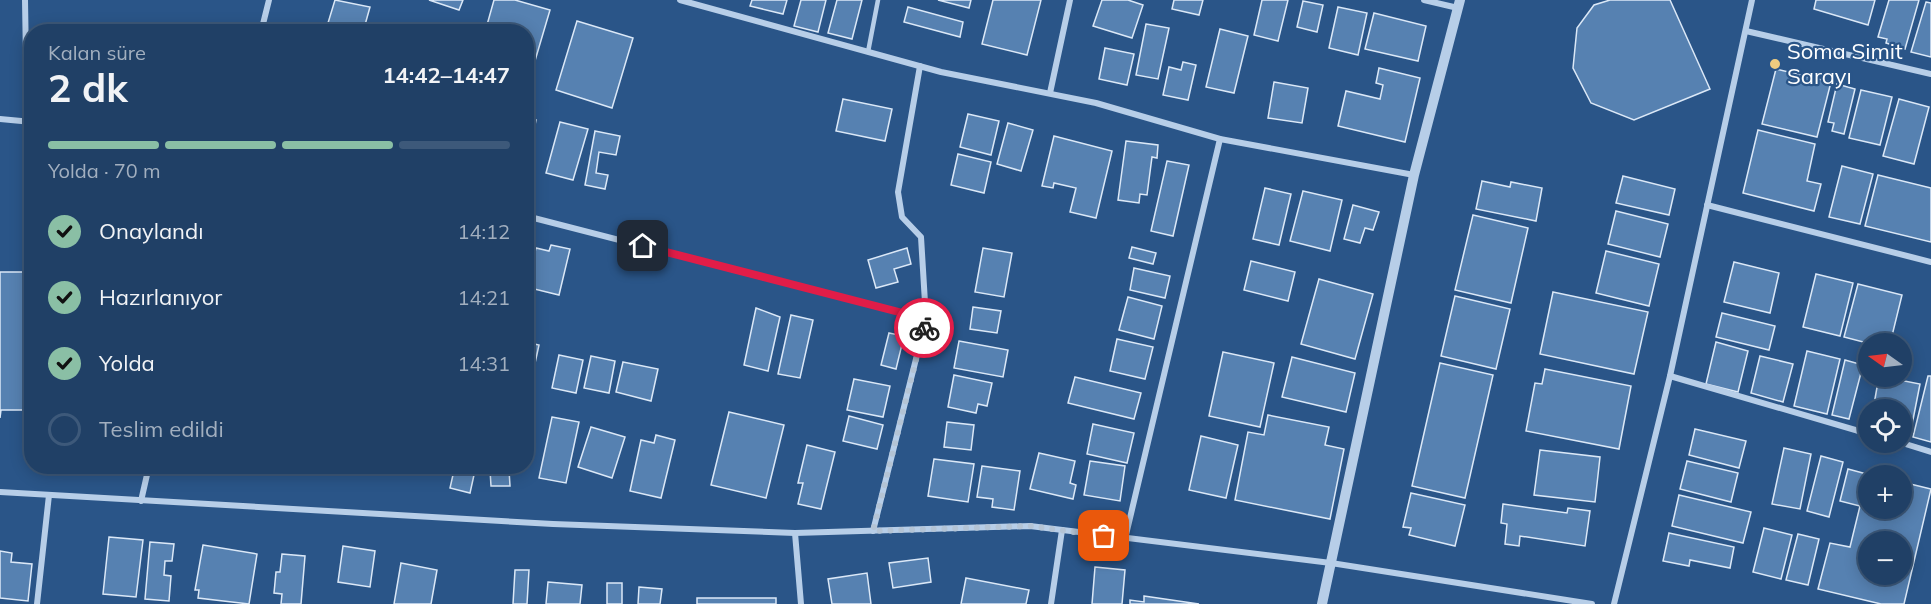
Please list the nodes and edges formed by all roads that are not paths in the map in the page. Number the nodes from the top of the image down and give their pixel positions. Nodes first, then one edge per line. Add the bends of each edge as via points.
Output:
1 (25, 0) edge
2 (269, 0) edge
3 (680, 0) edge
4 (878, 0) edge
5 (1070, 0) edge
6 (1424, 0) edge
7 (1752, 0) edge
8 (1459, 4) edge
9 (26, 24) edge
10 (263, 24) edge
11 (1746, 31) junction
12 (868, 52) junction
13 (920, 66) junction
14 (1931, 74) edge
15 (1050, 93) junction
16 (0, 119) edge
17 (24, 121) edge
18 (1220, 139) junction
19 (1414, 175) junction
20 (1707, 205) junction
21 (534, 218) edge
22 (1931, 262) edge
23 (926, 319) junction
24 (1670, 376) junction
25 (1858, 431) edge
26 (1912, 446) edge
27 (1931, 452) edge
28 (147, 474) edge
29 (0, 492) edge
30 (48, 495) junction
31 (141, 501) junction
32 (1062, 530) junction
33 (873, 531) junction
34 (795, 532) junction
35 (1125, 539) junction
36 (1331, 563) junction
37 (37, 604) edge
38 (801, 604) edge
39 (1051, 604) edge
40 (1322, 604) edge
41 (1592, 604) edge
42 (1614, 604) edge

1 - 9 street
2 - 10 street
3 - 12 street
4 - 12 lane
5 - 15 street
6 - 8 street
7 - 11 street
8 - 19 street
11 - 14 street
11 - 20 street
12 - 13 street
13 - 15 street
13 - 23 street via 898,192 902,217 921,237
15 - 18 street
16 - 17 street
18 - 19 street
18 - 35 street
19 - 36 street
20 - 22 street
20 - 24 street
21 - 23 street
23 - 33 street
24 - 25 street
24 - 42 street
26 - 27 street
28 - 31 street
29 - 30 street
30 - 31 street
30 - 37 street
31 - 34 street via 553,524
32 - 33 street via 1030,526
32 - 35 street
32 - 39 street
33 - 34 street
34 - 38 street
35 - 36 street
36 - 40 street
36 - 41 street

